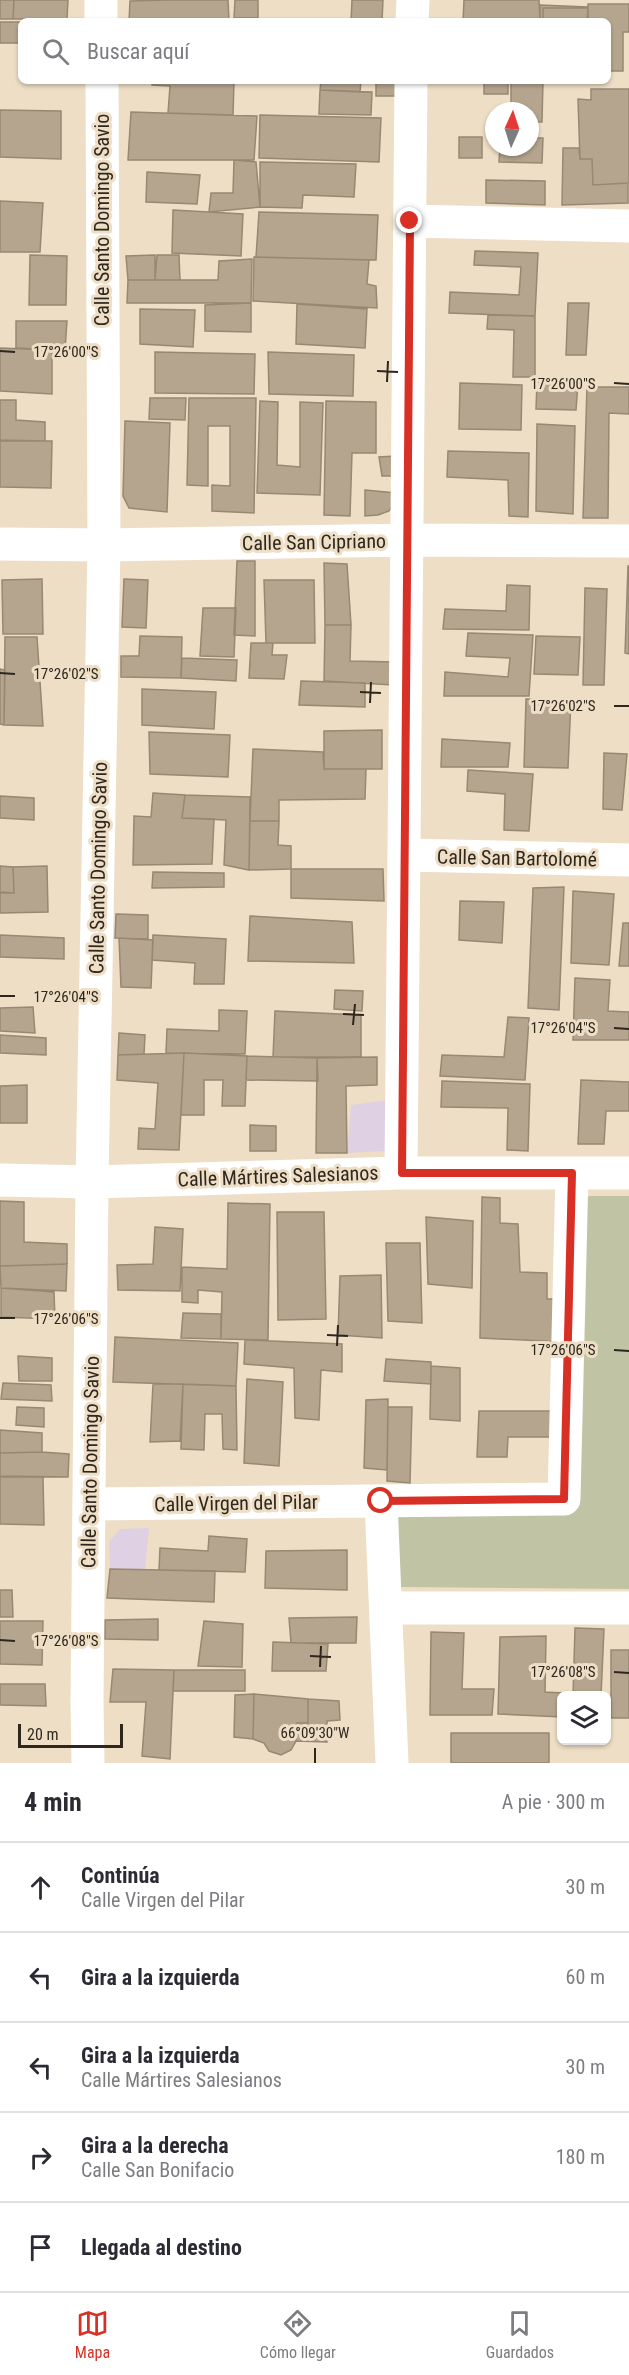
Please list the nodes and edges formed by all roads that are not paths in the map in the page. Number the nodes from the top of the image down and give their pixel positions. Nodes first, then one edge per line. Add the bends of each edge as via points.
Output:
1 (101, 0) edge
2 (412, 0) edge
3 (101, 18) edge
4 (412, 18) edge
5 (102, 84) edge
6 (411, 84) edge
7 (410, 221) junction
8 (629, 226) edge
9 (407, 540) junction
10 (629, 541) edge
11 (0, 544) edge
12 (104, 545) junction
13 (405, 855) junction
14 (629, 860) edge
15 (402, 1173) junction
16 (572, 1173) junction
17 (629, 1173) edge
18 (0, 1180) edge
19 (92, 1182) junction
20 (381, 1501) junction
21 (90, 1504) junction
22 (386, 1608) junction
23 (629, 1608) edge
24 (88, 1763) edge
25 (392, 1763) edge

1 - 3 street
2 - 4 street
5 - 12 street, Calle Santo Domingo Savio
6 - 7 street
7 - 8 street
7 - 9 street
9 - 10 street, Calle San Cipriano
9 - 12 street, Calle San Cipriano
9 - 13 street
11 - 12 street, Calle San Cipriano
12 - 19 street, Calle Santo Domingo Savio
13 - 14 street, Calle San Bartolomé
13 - 15 street
15 - 16 street, Calle Mártires Salesianos
15 - 19 street, Calle Mártires Salesianos
16 - 17 street, Calle Mártires Salesianos
16 - 20 street, Calle Virgen del Pilar via 564,1499
18 - 19 street, Calle Mártires Salesianos
19 - 21 street, Calle Santo Domingo Savio
20 - 21 street, Calle Virgen del Pilar
20 - 22 street
21 - 24 street, Calle Santo Domingo Savio
22 - 23 street
22 - 25 street

